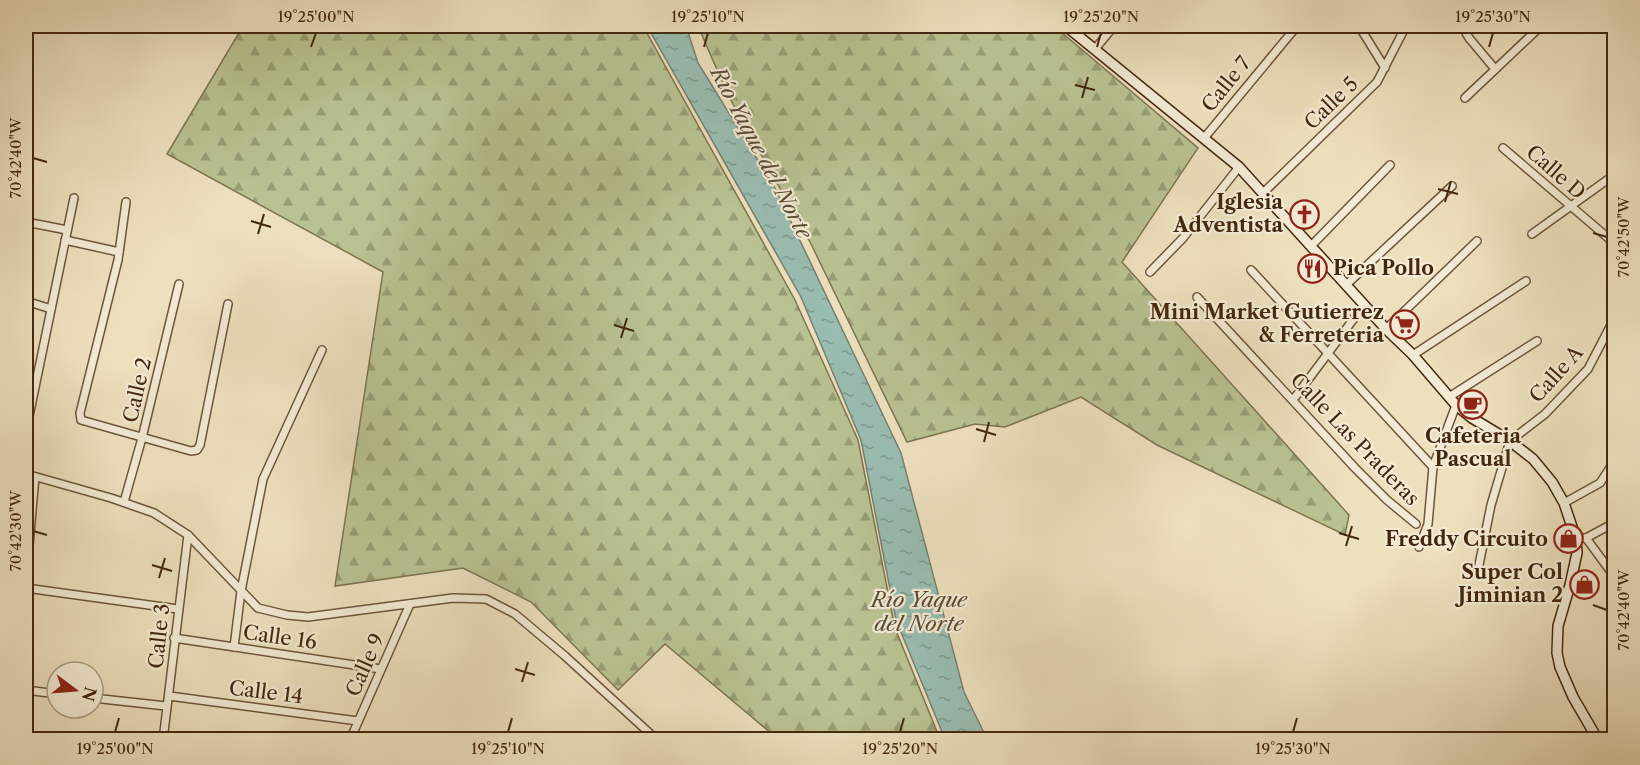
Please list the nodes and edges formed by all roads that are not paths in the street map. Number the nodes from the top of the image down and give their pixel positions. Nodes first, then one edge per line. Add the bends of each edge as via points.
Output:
1 (1066, 26) edge
2 (1114, 26) edge
3 (1297, 26) edge
4 (1359, 26) edge
5 (1406, 26) edge
6 (1462, 26) edge
7 (1538, 26) edge
8 (1095, 49) junction
9 (1385, 68) junction
10 (1495, 69) junction
11 (1465, 98) dead end
12 (1205, 137) junction
13 (1503, 148) dead end
14 (1390, 165) dead end
15 (1239, 167) junction
16 (1614, 176) edge
17 (1452, 186) dead end
18 (1264, 192) junction
19 (74, 198) dead end
20 (126, 202) dead end
21 (1571, 208) junction
22 (26, 222) edge
23 (67, 230) junction
24 (1532, 234) dead end
25 (65, 240) junction
26 (1477, 241) dead end
27 (1614, 241) edge
28 (1311, 246) junction
29 (119, 252) junction
30 (1251, 270) dead end
31 (1150, 272) dead end
32 (1526, 281) dead end
33 (179, 284) dead end
34 (1346, 285) junction
35 (1197, 297) dead end
36 (26, 301) edge
37 (228, 304) dead end
38 (1364, 305) junction
39 (51, 309) junction
40 (1614, 320) edge
41 (1386, 329) junction
42 (1537, 340) dead end
43 (322, 350) dead end
44 (1328, 352) junction
45 (1413, 355) junction
46 (1293, 400) junction
47 (1452, 401) junction
48 (26, 431) edge
49 (142, 438) junction
50 (1510, 441) junction
51 (1614, 462) edge
52 (1433, 467) junction
53 (26, 474) edge
54 (35, 477) junction
55 (124, 502) junction
56 (1564, 503) junction
57 (1614, 523) edge
58 (1416, 524) dead end
59 (188, 536) junction
60 (1581, 538) junction
61 (1419, 547) dead end
62 (1479, 565) dead end
63 (1614, 576) edge
64 (26, 579) edge
65 (26, 588) edge
66 (241, 591) junction
67 (410, 604) junction
68 (178, 609) junction
69 (174, 638) junction
70 (234, 647) junction
71 (381, 669) junction
72 (26, 690) edge
73 (45, 692) edge
74 (169, 696) junction
75 (105, 699) edge
76 (166, 706) junction
77 (358, 721) junction
78 (163, 740) edge
79 (350, 740) edge
80 (657, 740) edge
81 (1598, 740) edge

1 - 8 main road
2 - 8 street
3 - 12 street, Calle 7
4 - 9 street
5 - 9 street, Calle 5
6 - 10 street
7 - 10 street
8 - 12 main road
9 - 18 street, Calle 5 via 1377,82
10 - 11 street
12 - 15 main road
13 - 21 street, Calle D
14 - 28 street
15 - 18 main road
15 - 31 street via 1183,238
16 - 21 street
17 - 34 street
18 - 28 main road
19 - 23 street
20 - 29 street
21 - 24 street
21 - 27 street, Calle D
22 - 23 street
23 - 25 street
25 - 29 street
25 - 39 street
26 - 41 street
28 - 34 main road
29 - 49 street via 80,415 83,421
30 - 44 street
32 - 45 street
33 - 49 street, Calle 2
34 - 38 main road
35 - 46 street, Calle Las Praderas
36 - 39 street
37 - 49 street via 199,448 191,451
38 - 41 main road
38 - 44 street
39 - 48 street
40 - 50 street, Calle A via 1581,378 1545,414
41 - 45 main road
42 - 47 street
43 - 66 street via 263,479
44 - 46 street
44 - 52 street
45 - 47 main road
46 - 58 street, Calle Las Praderas via 1387,500
47 - 50 main road
47 - 52 street
49 - 55 street, Calle 2
50 - 56 main road via 1533,459
50 - 62 street
51 - 56 street via 1600,483
52 - 61 street via 1428,524
53 - 54 street
54 - 55 street
54 - 64 street
55 - 59 street via 154,513
56 - 60 main road
57 - 60 street
59 - 66 street
59 - 68 street, Calle 3
60 - 63 street
60 - 81 main road via 1558,626 1557,653 1572,696
65 - 68 street
66 - 67 street via 258,608 308,617
66 - 70 street
67 - 71 street, Calle 9
67 - 80 street via 453,598 486,599 515,615 565,656
68 - 69 street, Calle 3
69 - 70 street, Calle 16
69 - 74 street, Calle 3
70 - 71 street, Calle 16
71 - 77 street, Calle 9
72 - 73 street
74 - 76 street, Calle 3
74 - 77 street, Calle 14
75 - 76 street
76 - 78 street, Calle 3
77 - 79 street, Calle 9

